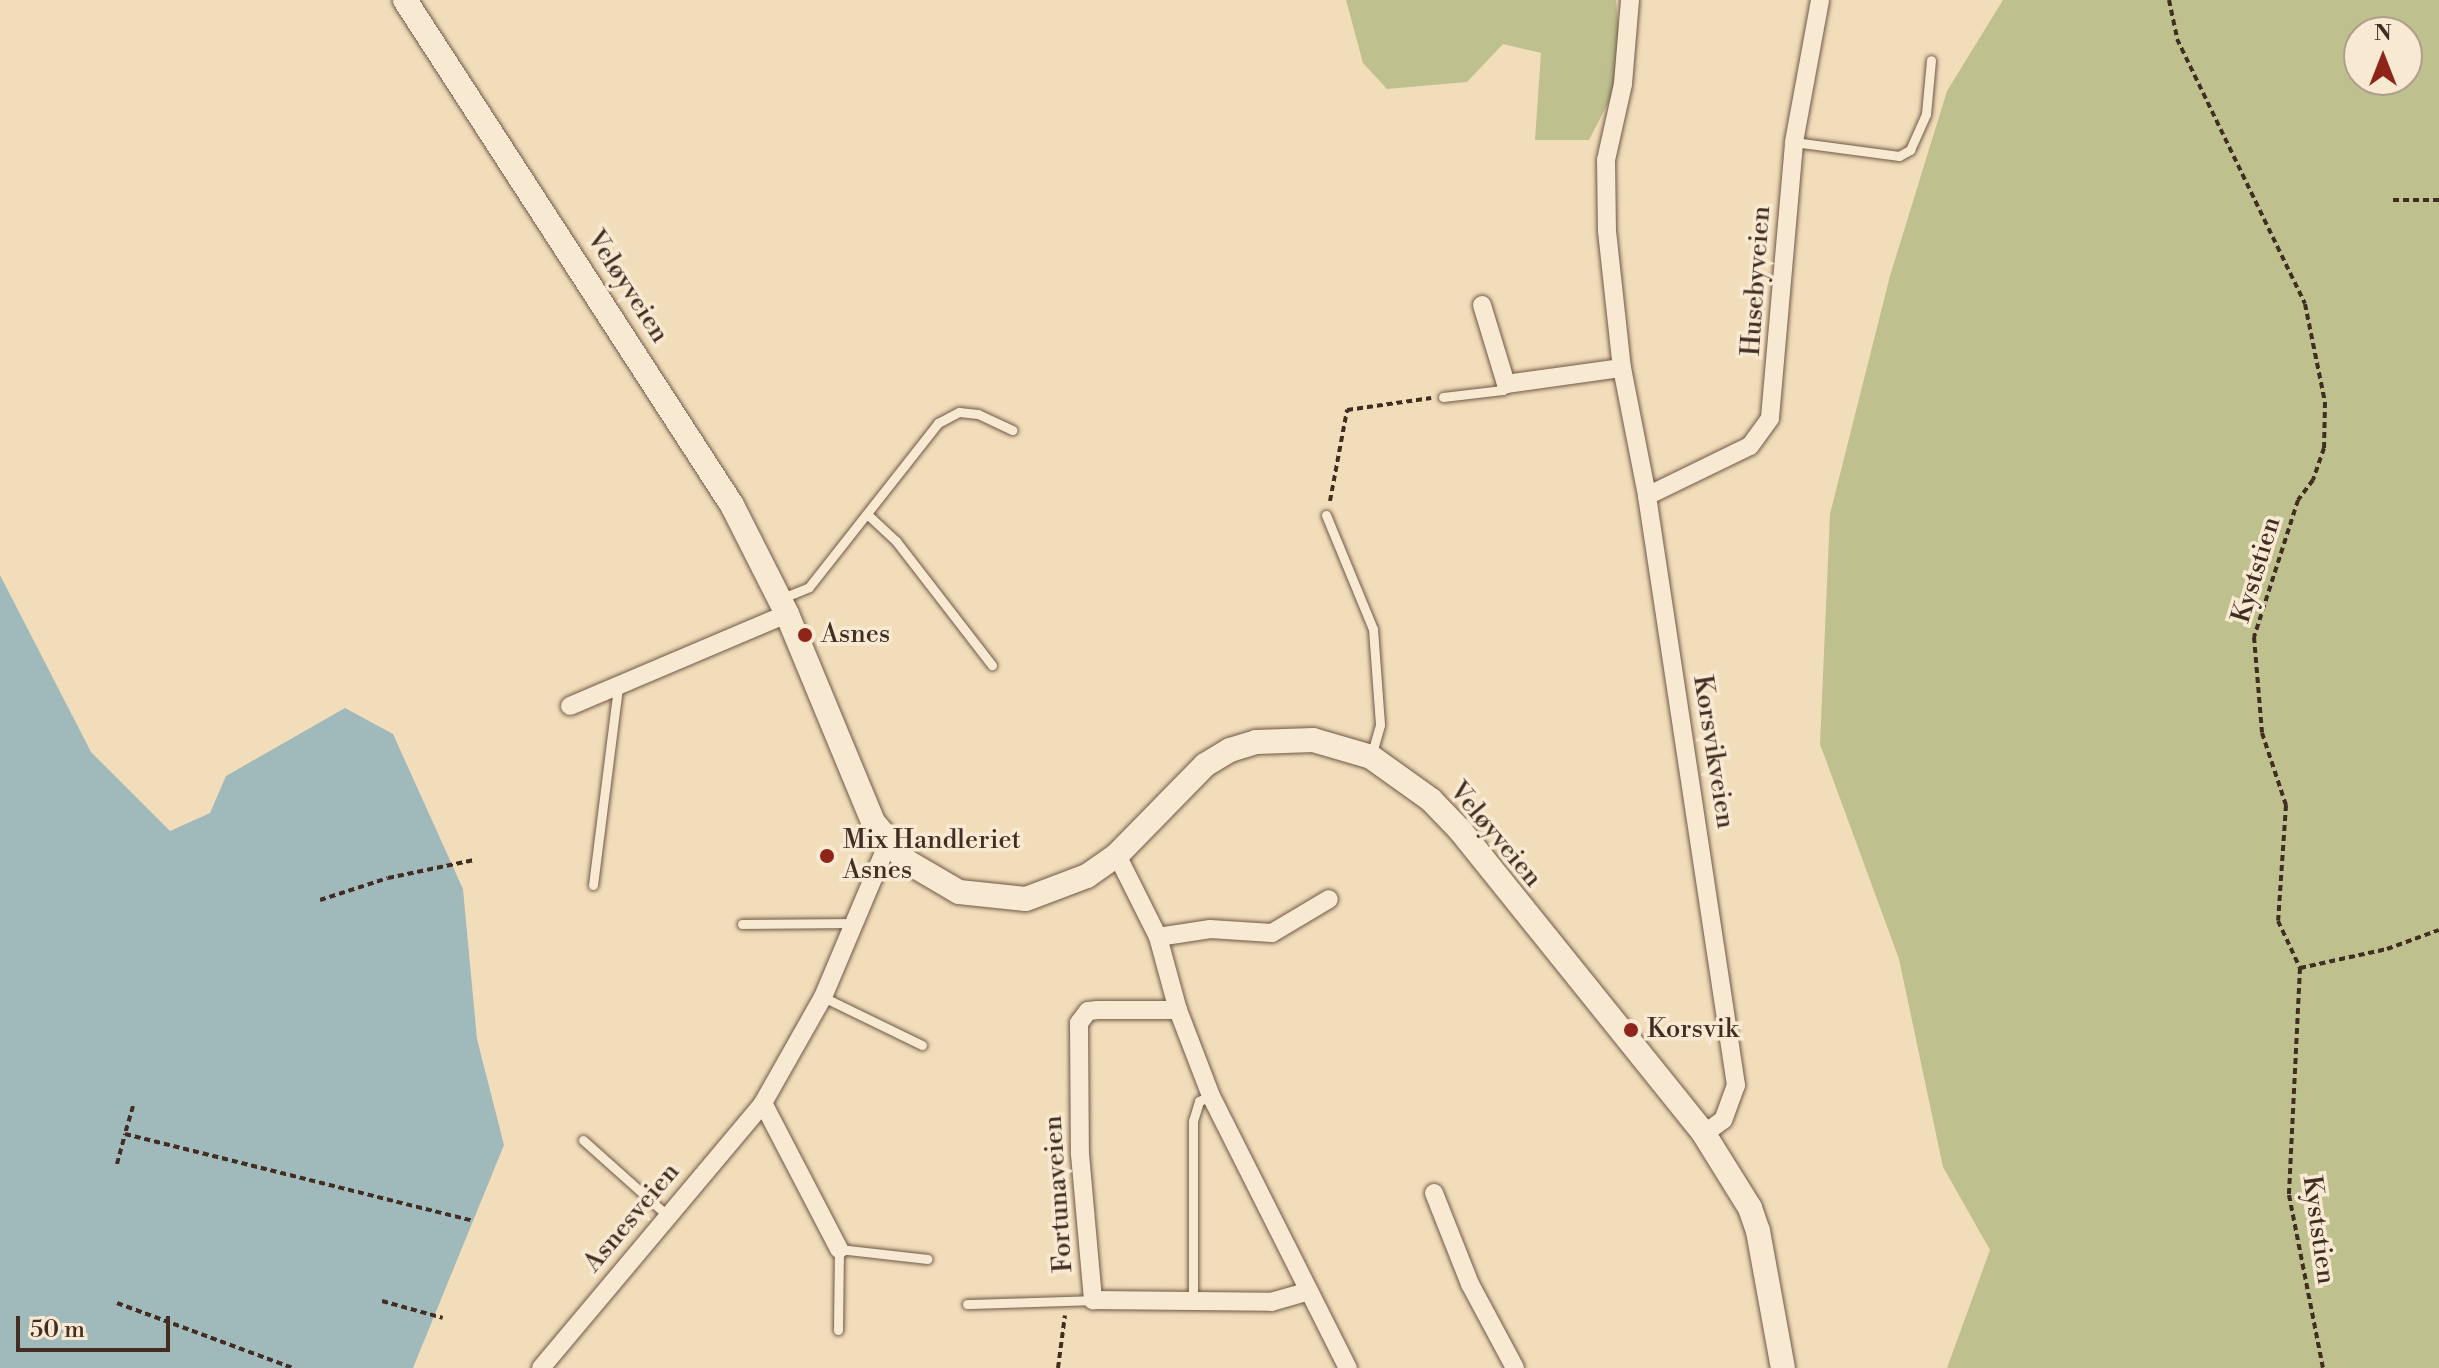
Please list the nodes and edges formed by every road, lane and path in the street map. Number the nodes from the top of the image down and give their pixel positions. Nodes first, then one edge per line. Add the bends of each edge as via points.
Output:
1 (405, 0) edge
2 (1630, 0) edge
3 (1820, 0) edge
4 (2169, 0) edge
5 (1931, 60) dead end
6 (1794, 142) junction
7 (2393, 200) dead end
8 (2439, 200) edge
9 (1482, 305) dead end
10 (1622, 368) junction
11 (1506, 384) junction
12 (1443, 397) joint
13 (1013, 430) dead end
14 (1647, 496) junction
15 (867, 514) junction
16 (1326, 515) joint
17 (783, 606) junction
18 (992, 665) dead end
19 (618, 688) junction
20 (570, 706) dead end
21 (1371, 757) junction
22 (888, 843) junction
23 (1117, 855) junction
24 (474, 860) dead end
25 (593, 885) dead end
26 (1329, 899) dead end
27 (320, 900) dead end
28 (852, 923) junction
29 (742, 924) dead end
30 (2439, 930) edge
31 (1158, 937) junction
32 (2300, 968) junction
33 (823, 997) junction
34 (1178, 1010) junction
35 (922, 1045) dead end
36 (1211, 1096) junction
37 (763, 1103) junction
38 (133, 1106) dead end
39 (125, 1134) junction
40 (1704, 1134) junction
41 (583, 1140) dead end
42 (117, 1164) dead end
43 (1434, 1193) dead end
44 (668, 1216) junction
45 (473, 1221) dead end
46 (839, 1249) junction
47 (927, 1259) dead end
48 (1306, 1292) junction
49 (1093, 1300) junction
50 (382, 1301) dead end
51 (1069, 1301) junction
52 (1193, 1301) junction
53 (117, 1303) dead end
54 (967, 1304) dead end
55 (443, 1318) dead end
56 (838, 1330) dead end
57 (293, 1368) edge
58 (541, 1368) edge
59 (1058, 1368) edge
60 (1348, 1368) edge
61 (1515, 1368) edge
62 (1783, 1368) edge
63 (2323, 1368) edge

1 - 17 main road, Veløyveien via 663,394 732,505
2 - 10 street, Korsvikveien via 1623,84 1606,160
3 - 6 street, Husebyveien
4 - 32 path, Kyststien via 2177,39 2305,304 2325,402 2324,448 2313,480 2298,500 2254,637 2262,733 2286,805 2278,921
5 - 6 lane via 1926,114 1910,150 1899,156
6 - 14 street, Husebyveien via 1770,418 1750,446
7 - 8 path
9 - 11 street
10 - 11 street
10 - 14 street, Korsvikveien
11 - 12 lane via 1503,390
12 - 16 path via 1347,410
13 - 15 lane via 978,414 959,412 938,423
14 - 40 street, Korsvikveien via 1736,1085 1723,1120
15 - 17 lane via 809,587
15 - 18 lane via 896,541
16 - 21 lane via 1373,629 1380,725
17 - 19 street
17 - 22 main road, Veløyveien via 858,789
19 - 20 street
19 - 25 lane
21 - 23 main road, Veløyveien via 1313,740 1256,742 1230,750 1197,772
21 - 40 main road, Veløyveien via 1431,800 1460,830
22 - 23 main road, Veløyveien via 931,878 987,897 1026,899 1057,891
22 - 28 street, Asnesveien
23 - 31 street
24 - 27 path via 388,878
26 - 31 street via 1272,933 1210,929
28 - 29 lane
28 - 33 street, Asnesveien
30 - 32 path via 2387,949
31 - 34 street
32 - 63 path, Kyststien via 2289,1195
33 - 35 lane
33 - 37 street, Asnesveien
34 - 36 street
34 - 49 street, Fortunaveien via 1088,1011 1079,1023 1080,1154
36 - 48 street
36 - 52 lane via 1199,1101 1193,1121
37 - 44 street, Asnesveien
37 - 46 street via 815,1194
38 - 39 path
39 - 42 path
39 - 45 path
40 - 62 main road, Veløyveien via 1750,1208 1758,1231
41 - 44 lane
43 - 61 street via 1470,1284
44 - 58 street, Asnesveien
46 - 47 lane
46 - 56 lane
48 - 52 street, Fortunaveien via 1271,1302
48 - 60 street
49 - 51 lane
49 - 52 street, Fortunaveien
50 - 55 path
51 - 54 lane
51 - 59 path
53 - 57 path

